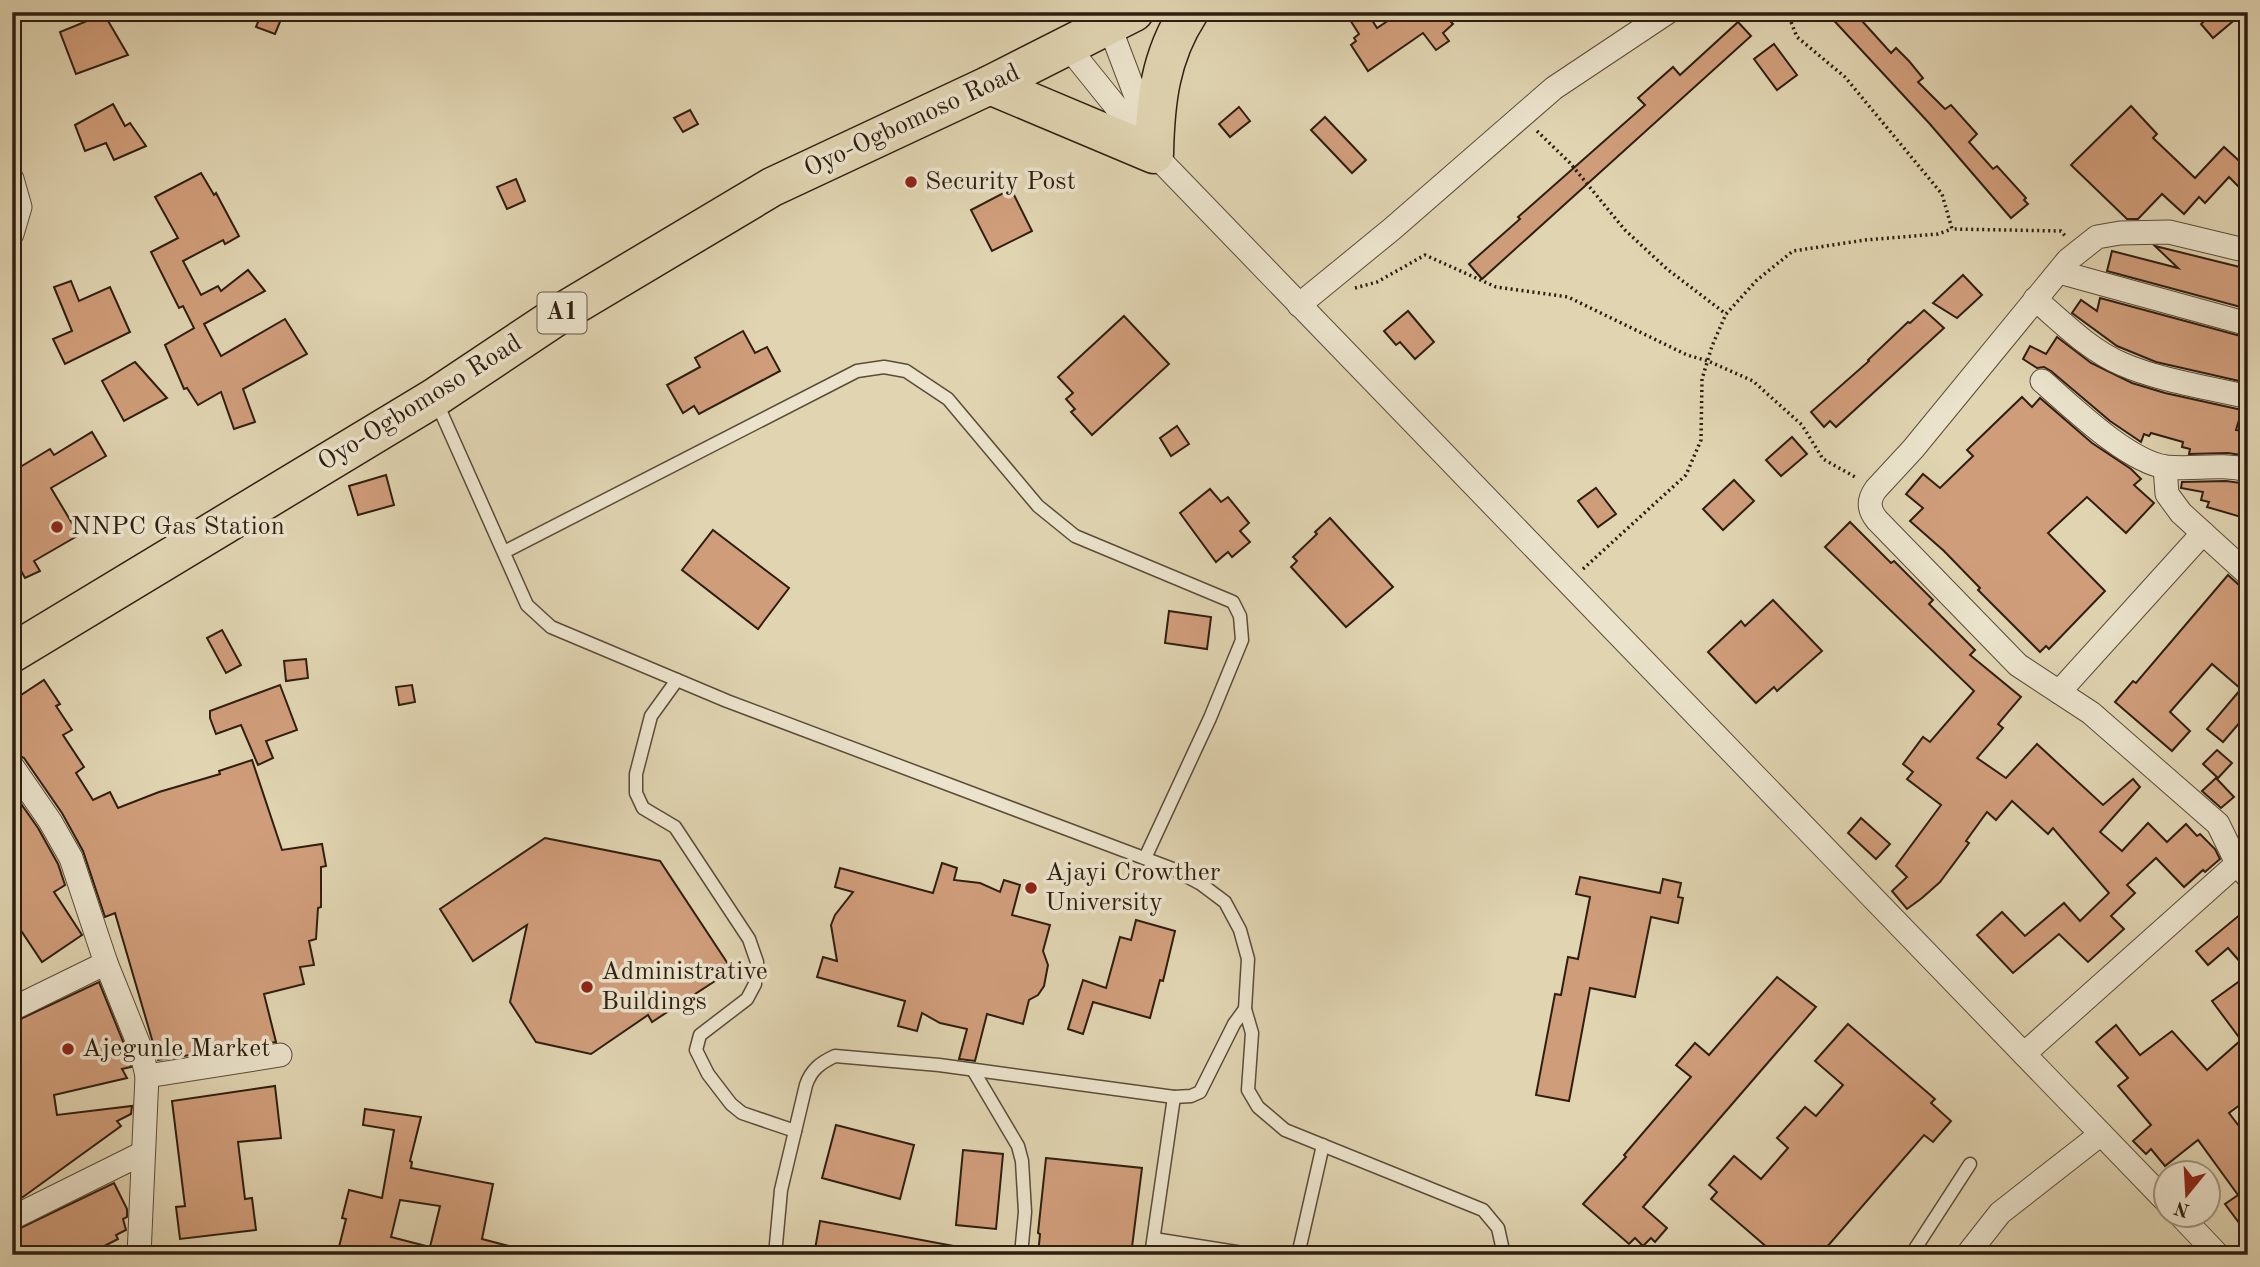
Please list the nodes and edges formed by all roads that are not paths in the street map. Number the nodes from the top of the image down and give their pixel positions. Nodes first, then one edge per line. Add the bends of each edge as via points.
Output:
1 (1189, 12) edge
2 (1668, 12) edge
3 (1121, 18) edge
4 (1068, 47) junction
5 (989, 85) junction
6 (1145, 139) junction
7 (12, 179) edge
8 (12, 234) edge
9 (2248, 251) edge
10 (2059, 272) junction
11 (2035, 299) junction
12 (1299, 305) junction
13 (2248, 324) edge
14 (2042, 381) dead end
15 (2248, 397) edge
16 (434, 398) junction
17 (2165, 467) junction
18 (2248, 470) edge
19 (2203, 533) junction
20 (504, 552) junction
21 (2248, 574) edge
22 (12, 653) edge
23 (677, 680) junction
24 (2059, 692) junction
25 (12, 766) edge
26 (1145, 858) junction
27 (2244, 864) edge
28 (106, 963) junction
29 (12, 1009) edge
30 (1245, 1009) junction
31 (2024, 1054) junction
32 (280, 1055) dead end
33 (973, 1070) junction
34 (147, 1076) junction
35 (1174, 1097) junction
36 (795, 1131) junction
37 (2101, 1134) junction
38 (1323, 1145) junction
39 (143, 1153) junction
40 (1970, 1164) dead end
41 (2152, 1187) edge
42 (12, 1218) edge
43 (2192, 1228) edge
44 (1154, 1239) junction
45 (139, 1255) edge
46 (775, 1255) edge
47 (1021, 1255) edge
48 (1152, 1255) edge
49 (1255, 1255) edge
50 (1298, 1255) edge
51 (1504, 1255) edge
52 (1911, 1255) edge
53 (1967, 1255) edge
54 (2218, 1255) edge

1 - 6 highway via 1175,33 1163,66
2 - 12 street via 1554,88
3 - 4 highway, Oyo-Ogbomoso Road / A1
3 - 6 street
4 - 5 highway, Oyo-Ogbomoso Road / A1
4 - 6 street
5 - 6 highway
5 - 16 highway, Oyo-Ogbomoso Road / A1 via 772,187 566,310
6 - 12 street
7 - 8 street via 20,206
9 - 10 street via 2169,232 2141,232 2097,237
10 - 11 street
10 - 13 street
11 - 15 street via 2092,347 2122,364
11 - 24 street via 1876,489 1869,504 1877,520 2018,665
12 - 31 street
14 - 17 street via 2130,453
16 - 20 lane
16 - 22 highway, Oyo-Ogbomoso Road / A1
17 - 18 street via 2230,465
17 - 19 street via 2167,495
19 - 21 street
19 - 24 street
20 - 23 lane via 527,604 551,627
20 - 26 lane via 857,371 884,367 906,371 948,399 1038,506 1075,536 1233,603 1240,616 1242,640
23 - 26 lane
23 - 36 lane via 650,716 636,793 643,808 675,827 750,939 757,961 755,984 747,999 700,1035 696,1050 731,1104 742,1113
24 - 27 street via 2091,713 2218,824
25 - 28 street via 71,858
26 - 30 lane via 1201,884 1225,902 1248,959
27 - 31 street
28 - 29 street
28 - 34 street
30 - 35 lane via 1200,1092
30 - 38 lane via 1252,1032 1248,1090 1258,1107 1285,1130
31 - 37 street
32 - 34 street
33 - 35 lane
33 - 36 lane via 835,1056 809,1077
33 - 47 lane via 1023,1161
34 - 39 street
35 - 44 lane
36 - 46 lane via 781,1190
37 - 41 street
37 - 53 street via 2000,1213
38 - 50 lane
38 - 51 lane via 1483,1210 1498,1228
39 - 42 street
39 - 45 street
40 - 52 lane
43 - 54 street
44 - 48 lane
44 - 49 lane

